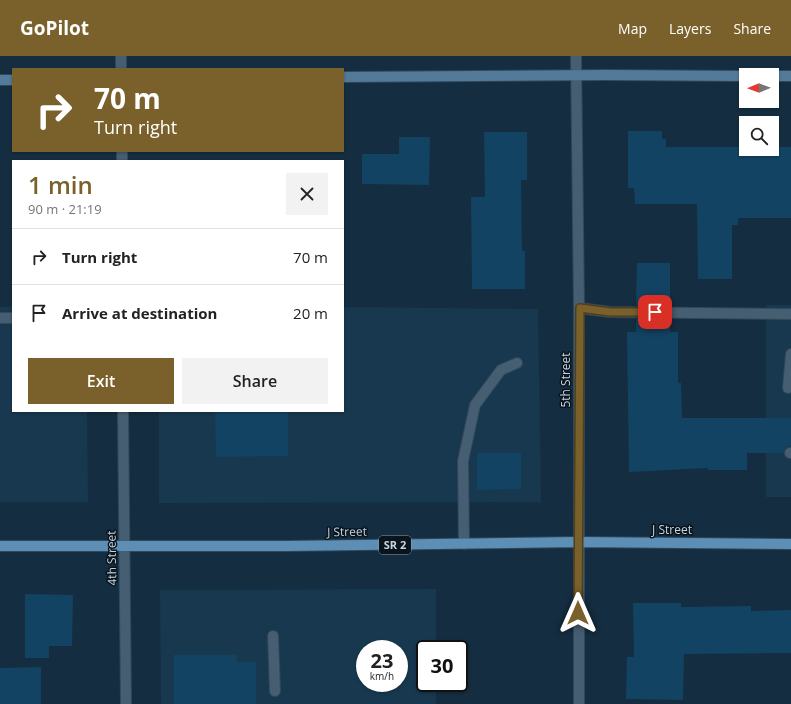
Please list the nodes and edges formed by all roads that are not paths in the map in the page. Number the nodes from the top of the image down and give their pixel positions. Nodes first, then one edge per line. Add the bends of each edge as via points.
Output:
1 (121, 56) edge
2 (576, 56) edge
3 (122, 68) edge
4 (576, 76) junction
5 (739, 76) edge
6 (779, 76) edge
7 (791, 76) edge
8 (344, 77) edge
9 (0, 80) edge
10 (12, 80) edge
11 (580, 308) junction
12 (791, 314) edge
13 (0, 318) edge
14 (12, 318) edge
15 (791, 354) edge
16 (517, 363) dead end
17 (788, 388) dead end
18 (123, 412) edge
19 (578, 542) junction
20 (464, 544) junction
21 (791, 544) edge
22 (0, 546) edge
23 (124, 546) junction
24 (273, 636) dead end
25 (274, 691) dead end
26 (126, 704) edge
27 (579, 704) edge

1 - 3 street
2 - 4 street, 5th Street
4 - 5 street
4 - 8 street
4 - 11 street, 5th Street
6 - 7 street
9 - 10 street
11 - 12 street via 610,312
11 - 19 street, 5th Street
13 - 14 street
15 - 17 street
16 - 20 street via 501,370 475,405 463,462
18 - 23 street, 4th Street
19 - 20 main road, J Street / SR 2
19 - 21 main road, J Street / SR 2
19 - 27 street, 5th Street
20 - 23 main road, J Street / SR 2
22 - 23 main road, J Street / SR 2
23 - 26 street, 4th Street
24 - 25 street

